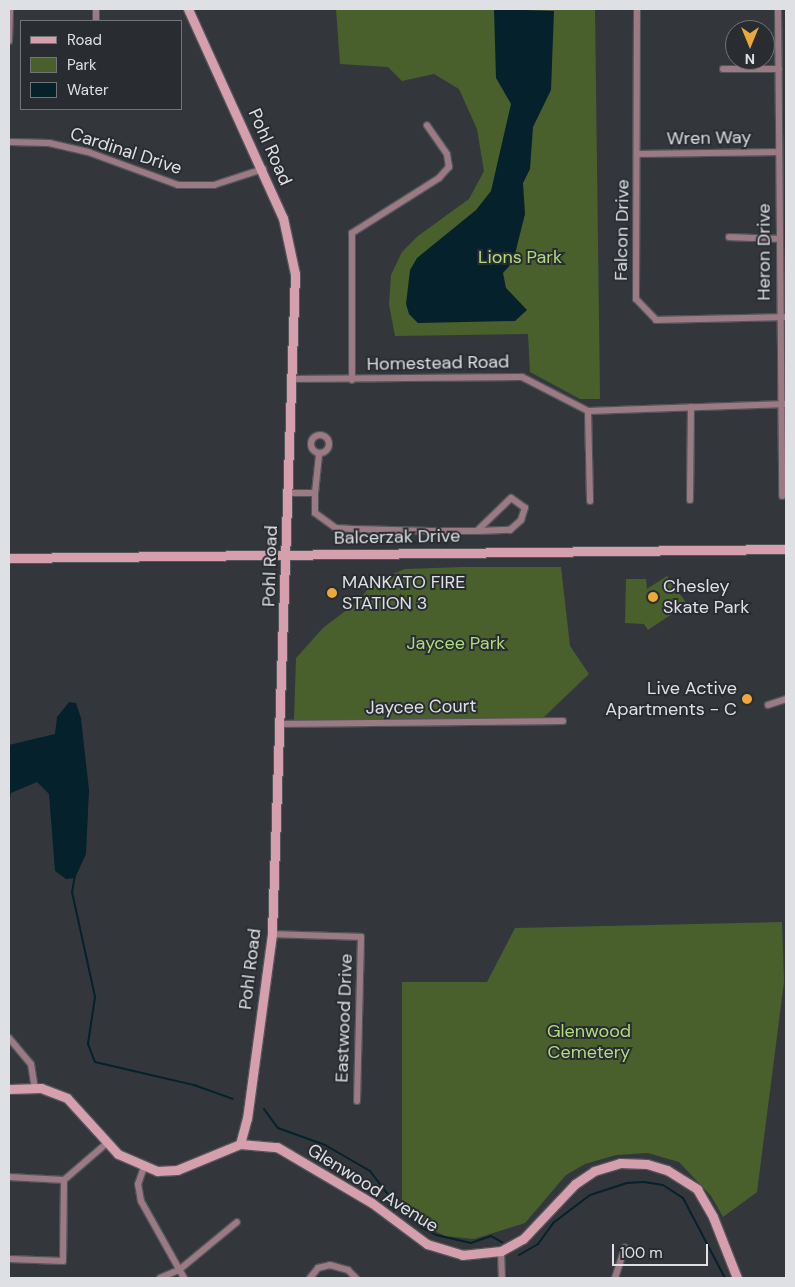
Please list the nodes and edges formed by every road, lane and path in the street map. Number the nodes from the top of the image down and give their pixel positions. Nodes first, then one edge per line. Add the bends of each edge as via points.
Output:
1 (10, 9) edge
2 (188, 9) edge
3 (637, 9) edge
4 (778, 9) edge
5 (9, 41) edge
6 (723, 69) dead end
7 (779, 69) junction
8 (427, 124) dead end
9 (9, 142) edge
10 (779, 152) junction
11 (638, 154) junction
12 (262, 169) junction
13 (729, 237) dead end
14 (780, 239) junction
15 (783, 317) edge
16 (291, 379) junction
17 (352, 380) junction
18 (784, 404) edge
19 (691, 407) junction
20 (588, 411) junction
21 (319, 454) dead end
22 (289, 493) junction
23 (315, 493) junction
24 (782, 496) dead end
25 (690, 500) dead end
26 (590, 501) dead end
27 (477, 531) junction
28 (786, 549) edge
29 (286, 555) junction
30 (9, 558) edge
31 (786, 700) edge
32 (768, 705) dead end
33 (563, 721) dead end
34 (280, 724) junction
35 (272, 934) junction
36 (9, 1038) edge
37 (9, 1089) edge
38 (35, 1089) junction
39 (357, 1101) dead end
40 (107, 1143) junction
41 (240, 1144) junction
42 (144, 1168) junction
43 (9, 1177) edge
44 (64, 1180) junction
45 (237, 1222) dead end
46 (625, 1248) dead end
47 (501, 1251) junction
48 (9, 1259) edge
49 (180, 1270) junction
50 (160, 1278) edge
51 (184, 1278) edge
52 (310, 1278) edge
53 (356, 1278) edge
54 (502, 1278) edge
55 (615, 1278) edge
56 (737, 1278) edge

1 - 5 street
2 - 12 street, Pohl Road
3 - 11 street, Falcon Drive
4 - 7 street, Heron Drive
6 - 7 street
7 - 10 street, Heron Drive
8 - 17 street via 447,154 449,167 439,178 352,233
9 - 12 street, Cardinal Drive via 49,143 88,152 178,185 214,185
10 - 11 street, Wren Way
10 - 14 street, Heron Drive
11 - 15 street, Falcon Drive via 636,299 656,320
12 - 16 street, Pohl Road via 283,218 296,274
13 - 14 street
14 - 15 street, Heron Drive
15 - 18 street, Heron Drive
16 - 17 street, Homestead Road
16 - 22 street, Pohl Road
17 - 20 street, Homestead Road via 522,377
18 - 19 street, Homestead Road
18 - 24 street, Heron Drive
19 - 20 street, Homestead Road
19 - 25 street
20 - 26 street
21 - 23 street
22 - 23 street
22 - 29 street, Pohl Road
23 - 27 street via 315,513 336,528
27 - 27 street via 510,530 521,520 526,508 511,498
28 - 29 street, Balcerzak Drive
29 - 30 street, Balcerzak Drive
29 - 34 street, Pohl Road
31 - 32 street
33 - 34 street, Jaycee Court
34 - 35 street, Pohl Road
35 - 39 street, Eastwood Drive via 362,937
35 - 41 street, Pohl Road via 247,1118
36 - 38 street via 31,1064
37 - 38 street
38 - 40 street via 67,1098
40 - 42 street
40 - 44 street
41 - 42 street, Glenwood Avenue via 177,1170
41 - 47 street, Glenwood Avenue via 278,1147 372,1203 427,1244 462,1255
42 - 49 street via 138,1184 141,1201
43 - 44 street
44 - 48 street via 63,1261
45 - 49 street
46 - 55 street
47 - 54 street
47 - 56 street, Glenwood Avenue via 522,1239 575,1184 594,1171 620,1163 647,1164 667,1170 697,1189 713,1217
49 - 50 street
49 - 51 street
52 - 53 street via 318,1268 330,1266 348,1270

